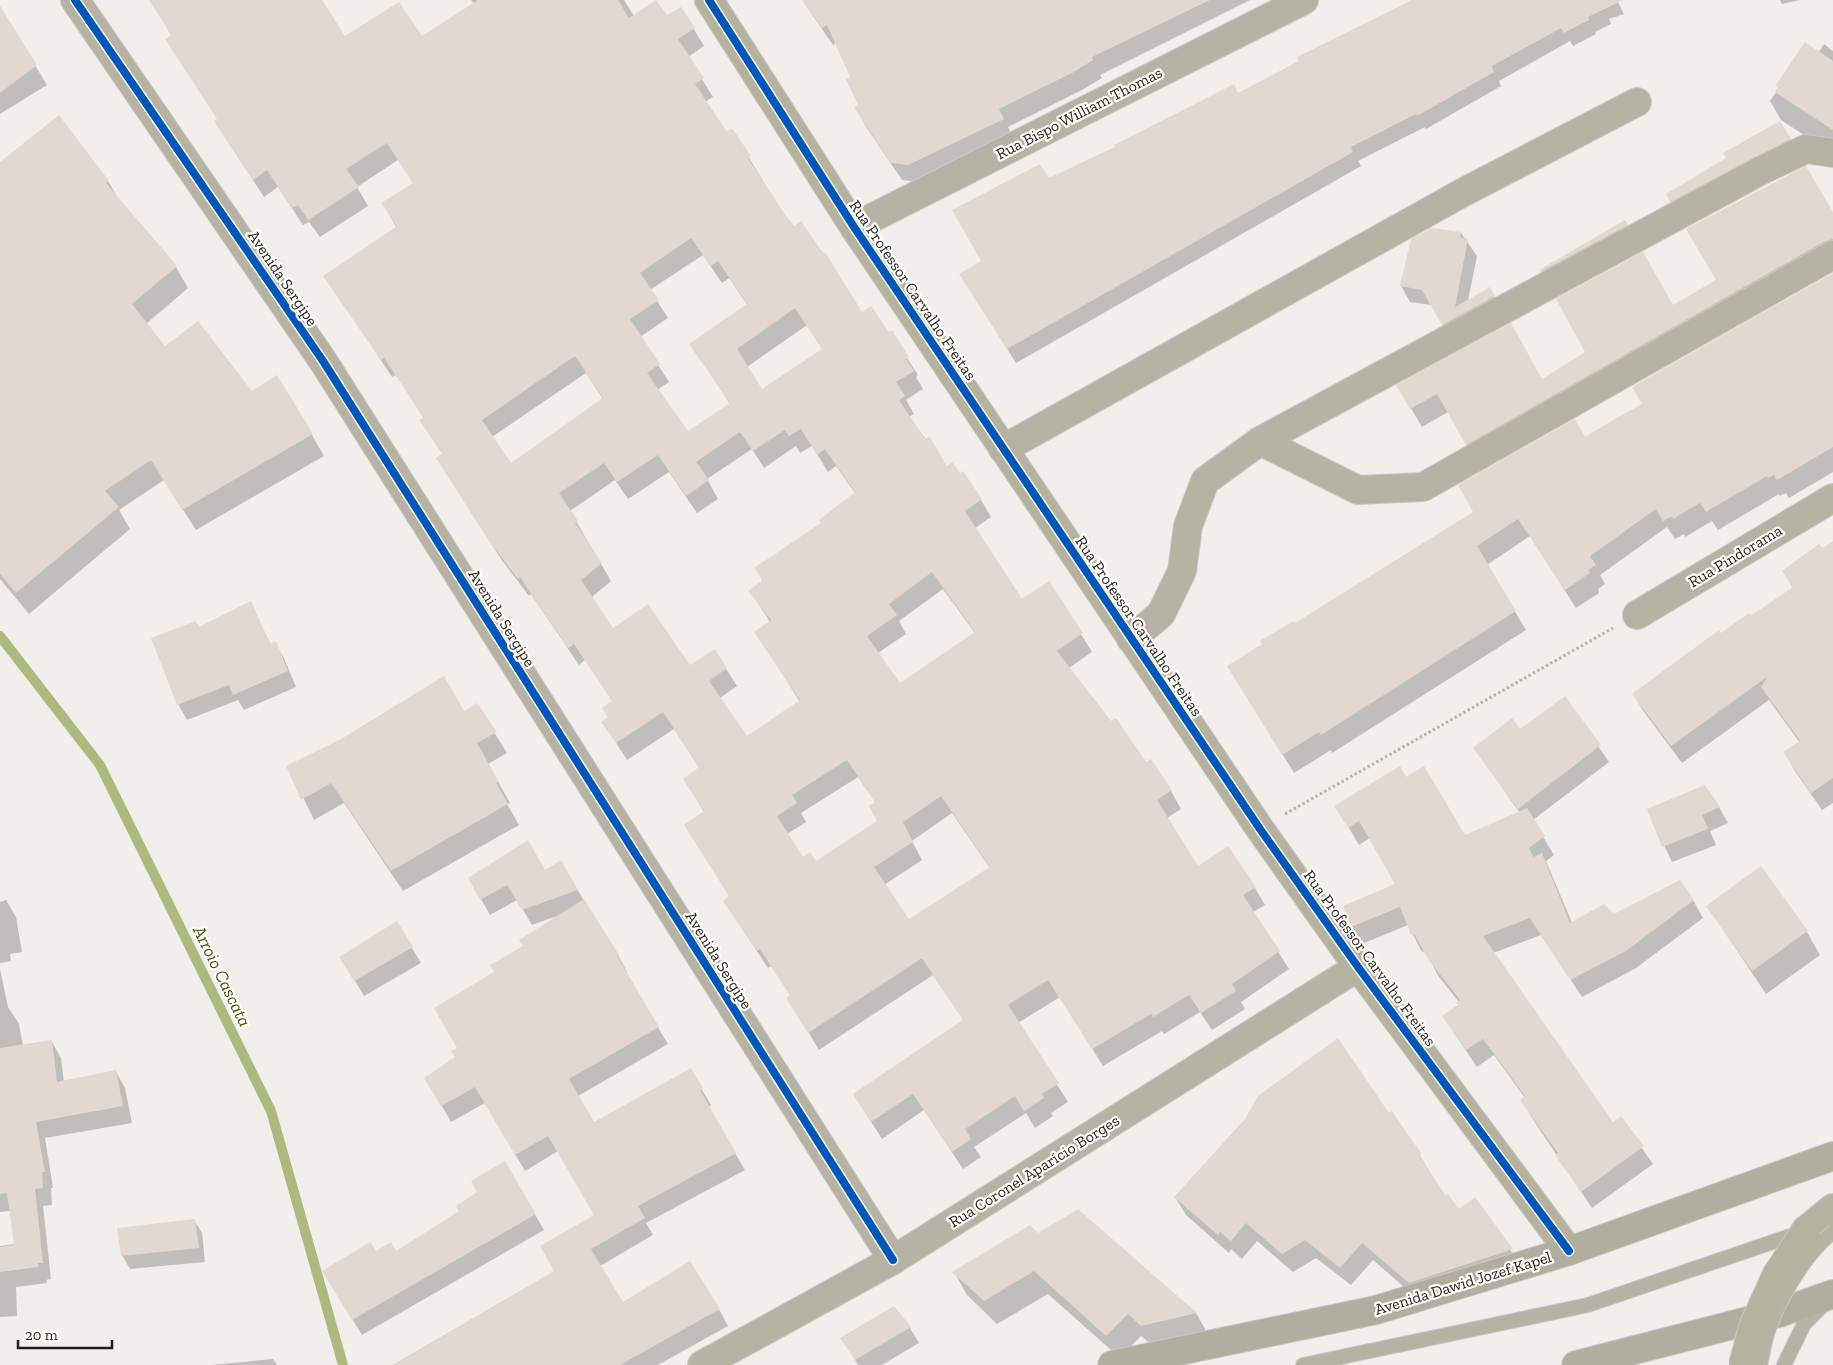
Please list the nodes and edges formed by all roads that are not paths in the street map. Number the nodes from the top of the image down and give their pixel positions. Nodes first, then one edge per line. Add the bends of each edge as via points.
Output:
1 (75, 0) edge
2 (709, 0) edge
3 (1304, 0) edge
4 (1637, 102) dead end
5 (1833, 153) edge
6 (854, 227) junction
7 (1833, 255) edge
8 (1260, 441) junction
9 (1003, 449) junction
10 (1833, 498) edge
11 (1637, 615) road end
12 (1131, 639) junction
13 (1358, 967) junction
14 (1833, 1156) edge
15 (1833, 1208) edge
16 (1833, 1221) edge
17 (1833, 1232) edge
18 (1569, 1251) junction
19 (893, 1260) junction
20 (1833, 1294) edge
21 (703, 1365) edge
22 (1112, 1365) edge
23 (1303, 1365) edge
24 (1576, 1365) edge
25 (1743, 1365) edge
26 (1760, 1365) edge
27 (1784, 1365) edge

1 - 19 street, Avenida Sergipe via 323,361
2 - 6 street, Rua Professor Carvalho Freitas
3 - 6 street, Rua Bispo William Thomas
4 - 9 street via 1462,193
5 - 8 street via 1806,149 1760,171
6 - 9 street, Rua Professor Carvalho Freitas
7 - 8 street via 1424,486 1358,490
8 - 12 street via 1205,481 1188,526 1182,571 1161,614
9 - 12 street, Rua Professor Carvalho Freitas
10 - 11 street, Rua Pindorama
12 - 13 street, Rua Professor Carvalho Freitas
13 - 18 street, Rua Professor Carvalho Freitas
13 - 19 street, Rua Coronel Aparício Borges
14 - 18 main road, Avenida Dawid Jozef Kapel
15 - 25 street, bridge via 1806,1230 1776,1276 1753,1327
16 - 23 lane via 1588,1305
17 - 26 lane, bridge via 1821,1241 1791,1284 1768,1331
18 - 22 main road, Avenida Dawid Jozef Kapel via 1376,1310
19 - 21 street, Rua Coronel Aparício Borges
20 - 24 main road via 1779,1313
20 - 27 lane via 1804,1324

